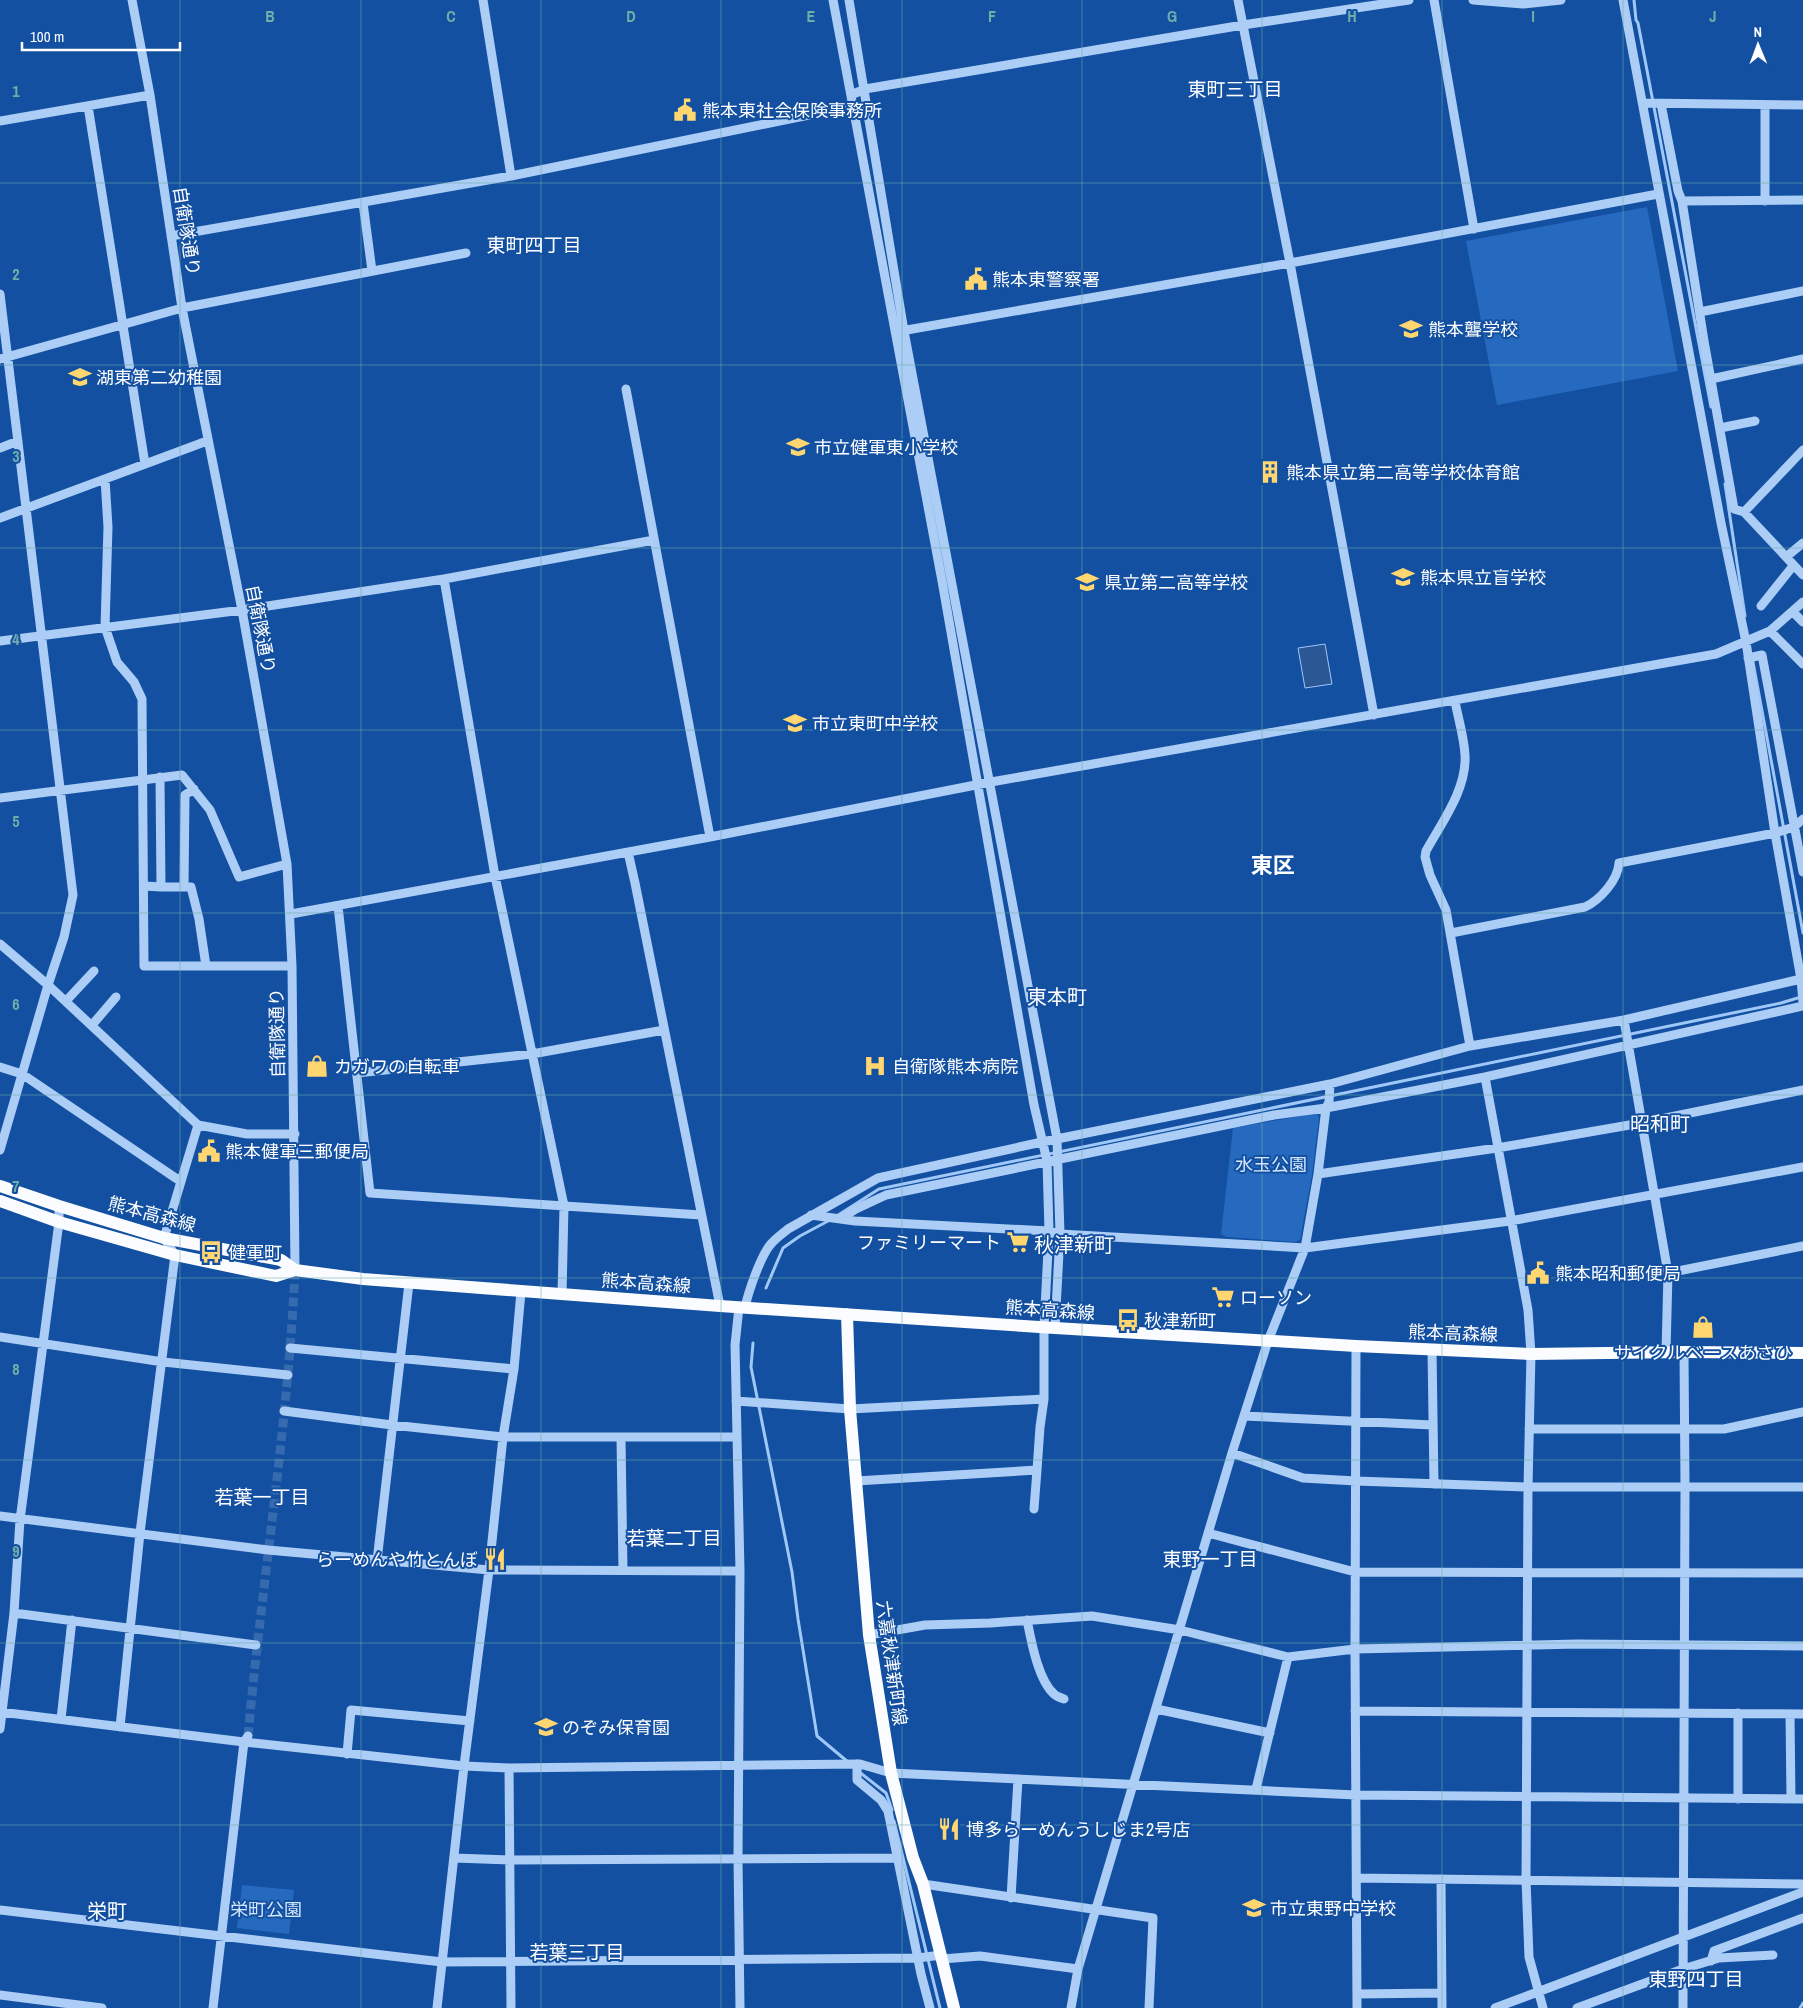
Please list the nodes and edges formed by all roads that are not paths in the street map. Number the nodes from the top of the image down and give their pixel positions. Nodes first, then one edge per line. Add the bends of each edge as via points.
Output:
1 (132, 0) edge
2 (483, 0) edge
3 (833, 0) edge
4 (849, 0) edge
5 (1238, 0) edge
6 (1409, 0) edge
7 (1434, 0) edge
8 (1473, 0) edge
9 (1561, 0) edge
10 (1623, 0) edge
11 (1243, 25) junction
12 (865, 89) junction
13 (150, 95) junction
14 (851, 95) junction
15 (1643, 104) junction
16 (1661, 104) junction
17 (1765, 105) junction
18 (1803, 105) edge
19 (88, 106) junction
20 (853, 106) junction
21 (0, 121) edge
22 (511, 176) junction
23 (1658, 194) junction
24 (1803, 200) edge
25 (1682, 201) junction
26 (1765, 201) junction
27 (363, 203) junction
28 (1474, 229) junction
29 (171, 236) junction
30 (466, 253) dead end
31 (1290, 263) junction
32 (372, 271) junction
33 (1803, 291) edge
34 (0, 294) edge
35 (182, 308) junction
36 (1700, 312) junction
37 (124, 324) junction
38 (904, 331) junction
39 (894, 332) junction
40 (1704, 342) junction
41 (1687, 345) junction
42 (4, 358) edge
43 (1803, 359) edge
44 (1711, 379) junction
45 (626, 389) dead end
46 (1755, 421) dead end
47 (1720, 428) junction
48 (18, 441) junction
49 (207, 441) junction
50 (0, 448) edge
51 (1803, 450) edge
52 (145, 464) junction
53 (105, 479) junction
54 (26, 508) junction
55 (1744, 512) junction
56 (0, 518) edge
57 (654, 540) junction
58 (1803, 542) edge
59 (1786, 557) junction
60 (1793, 566) junction
61 (1803, 575) edge
62 (444, 579) junction
63 (1803, 602) edge
64 (1761, 606) dead end
65 (242, 610) junction
66 (1793, 612) junction
67 (1803, 622) edge
68 (105, 627) junction
69 (1770, 631) junction
70 (42, 636) junction
71 (0, 641) edge
72 (1746, 642) junction
73 (1748, 658) junction
74 (1803, 664) edge
75 (1455, 701) junction
76 (1374, 715) junction
77 (160, 777) junction
78 (144, 778) junction
79 (990, 782) junction
80 (977, 786) junction
81 (194, 789) junction
82 (61, 790) junction
83 (0, 798) edge
84 (1803, 819) edge
85 (1794, 827) junction
86 (1775, 833) junction
87 (710, 837) junction
88 (628, 852) junction
89 (287, 864) junction
90 (1803, 872) edge
91 (496, 876) junction
92 (144, 886) junction
93 (161, 886) junction
94 (184, 887) junction
95 (338, 906) junction
96 (291, 914) junction
97 (1451, 933) junction
98 (0, 944) edge
99 (206, 966) junction
100 (292, 966) junction
101 (94, 971) dead end
102 (1801, 979) junction
103 (48, 984) junction
104 (116, 997) dead end
105 (66, 1001) junction
106 (1803, 1002) edge
107 (1803, 1006) edge
108 (1625, 1024) junction
109 (92, 1025) junction
110 (664, 1030) junction
111 (1628, 1041) junction
112 (1470, 1046) junction
113 (532, 1054) junction
114 (0, 1067) edge
115 (358, 1073) junction
116 (22, 1074) junction
117 (1486, 1077) junction
118 (1330, 1088) junction
119 (1803, 1090) edge
120 (1328, 1105) junction
121 (1641, 1123) junction
122 (198, 1125) junction
123 (295, 1134) junction
124 (1057, 1139) junction
125 (1044, 1146) junction
126 (1498, 1148) junction
127 (0, 1150) edge
128 (1058, 1160) junction
129 (1047, 1161) junction
130 (1803, 1167) edge
131 (1318, 1174) junction
132 (180, 1181) junction
133 (0, 1186) edge
134 (1655, 1196) junction
135 (0, 1201) edge
136 (59, 1206) junction
137 (564, 1206) junction
138 (701, 1215) junction
139 (811, 1215) junction
140 (840, 1219) junction
141 (1510, 1221) junction
142 (59, 1222) junction
143 (1048, 1231) junction
144 (1060, 1234) junction
145 (164, 1238) junction
146 (1803, 1246) edge
147 (1305, 1248) junction
148 (175, 1256) junction
149 (295, 1270) junction
150 (1668, 1273) junction
151 (409, 1283) junction
152 (521, 1292) junction
153 (562, 1295) junction
154 (720, 1306) junction
155 (742, 1307) junction
156 (846, 1314) junction
157 (1050, 1328) junction
158 (0, 1337) edge
159 (1268, 1341) junction
160 (43, 1344) junction
161 (1356, 1346) junction
162 (290, 1348) dead end
163 (1432, 1350) junction
164 (1666, 1352) junction
165 (1684, 1352) junction
166 (1803, 1353) edge
167 (1531, 1354) junction
168 (400, 1360) junction
169 (163, 1362) junction
170 (514, 1369) junction
171 (288, 1375) dead end
172 (1044, 1399) junction
173 (736, 1401) junction
174 (850, 1408) junction
175 (284, 1411) dead end
176 (1803, 1412) edge
177 (1244, 1416) junction
178 (1356, 1422) junction
179 (392, 1425) junction
180 (1432, 1425) junction
181 (1529, 1429) junction
182 (1684, 1429) junction
183 (503, 1437) junction
184 (737, 1437) junction
185 (621, 1438) junction
186 (1232, 1453) junction
187 (1037, 1470) junction
188 (856, 1481) junction
189 (1356, 1481) junction
190 (1434, 1484) junction
191 (1528, 1487) junction
192 (1685, 1487) junction
193 (1803, 1487) edge
194 (1034, 1509) dead end
195 (0, 1516) edge
196 (20, 1520) junction
197 (140, 1532) junction
198 (1208, 1533) junction
199 (377, 1561) junction
200 (489, 1570) junction
201 (623, 1570) junction
202 (740, 1571) junction
203 (1355, 1572) junction
204 (1528, 1572) junction
205 (1684, 1573) junction
206 (1803, 1573) edge
207 (14, 1613) junction
208 (72, 1620) junction
209 (1027, 1620) junction
210 (131, 1628) junction
211 (1180, 1630) junction
212 (869, 1635) junction
213 (256, 1644) dead end
214 (1526, 1646) junction
215 (1684, 1646) junction
216 (1803, 1646) edge
217 (1355, 1648) junction
218 (1288, 1656) junction
219 (1064, 1699) dead end
220 (1156, 1710) junction
221 (1355, 1711) junction
222 (1527, 1711) junction
223 (1, 1712) edge
224 (1684, 1713) junction
225 (1738, 1713) junction
226 (1790, 1714) junction
227 (1803, 1714) edge
228 (61, 1719) junction
229 (470, 1721) junction
230 (120, 1727) junction
231 (0, 1729) edge
232 (1270, 1733) junction
233 (246, 1739) junction
234 (347, 1754) junction
235 (857, 1764) junction
236 (464, 1766) junction
237 (739, 1766) junction
238 (509, 1768) junction
239 (891, 1773) junction
240 (1018, 1779) junction
241 (1133, 1785) junction
242 (1256, 1789) junction
243 (1356, 1794) junction
244 (1527, 1796) junction
245 (1684, 1798) junction
246 (1738, 1799) junction
247 (1791, 1799) junction
248 (1803, 1799) edge
249 (454, 1858) junction
250 (738, 1858) junction
251 (897, 1858) junction
252 (511, 1860) junction
253 (1357, 1878) junction
254 (1441, 1879) junction
255 (1526, 1880) junction
256 (1683, 1883) junction
257 (923, 1884) junction
258 (1803, 1884) edge
259 (1803, 1892) edge
260 (1011, 1898) junction
261 (0, 1910) edge
262 (1096, 1911) junction
263 (1803, 1918) edge
264 (222, 1936) junction
265 (1683, 1937) junction
266 (1773, 1955) dead end
267 (920, 1957) junction
268 (939, 1957) junction
269 (740, 1961) junction
270 (1710, 1961) junction
271 (442, 1962) junction
272 (510, 1962) junction
273 (1078, 1969) junction
274 (1683, 1969) junction
275 (1538, 1992) junction
276 (1442, 1993) junction
277 (1357, 1994) junction
278 (0, 1995) edge
279 (102, 2008) edge
280 (213, 2008) edge
281 (437, 2008) edge
282 (511, 2008) edge
283 (740, 2008) edge
284 (930, 2008) edge
285 (954, 2008) edge
286 (1071, 2008) edge
287 (1149, 2008) edge
288 (1357, 2008) edge
289 (1442, 2008) edge
290 (1496, 2008) edge
291 (1543, 2008) edge
292 (1576, 2008) edge
293 (1682, 2008) edge

1 - 13 street, 自衛隊通り
2 - 22 street
3 - 14 street
4 - 12 street
5 - 11 street
6 - 11 street
7 - 28 street
8 - 9 street via 1523,4
10 - 15 street
11 - 12 street
11 - 31 street
12 - 14 street
12 - 38 street
13 - 19 street
13 - 29 street, 自衛隊通り
14 - 20 street
15 - 16 street
15 - 23 street
16 - 17 street
16 - 25 street
17 - 18 street
17 - 26 street
19 - 21 street
19 - 37 street
20 - 22 street
20 - 39 street
22 - 27 street
23 - 28 street
23 - 41 street
24 - 26 street
25 - 26 street
25 - 36 street
27 - 29 street
27 - 32 street
28 - 31 street
29 - 35 street, 自衛隊通り
30 - 32 street
31 - 38 street
31 - 76 street
32 - 35 street
33 - 36 street
34 - 42 street
35 - 37 street
35 - 49 street, 自衛隊通り
36 - 40 street
37 - 42 street
37 - 52 street
38 - 39 street
38 - 79 street
39 - 80 street
40 - 41 street
40 - 44 street
41 - 72 street
42 - 48 street
43 - 44 street
44 - 47 street
45 - 57 street
46 - 47 street
47 - 55 street via 1734,509
48 - 50 street
48 - 54 street
49 - 52 street
49 - 65 street, 自衛隊通り
51 - 55 street
52 - 53 street
53 - 54 street
53 - 68 street via 108,527
54 - 56 street
54 - 70 street
55 - 59 street
57 - 62 street
57 - 87 street
58 - 59 street
59 - 60 street
60 - 61 street
60 - 64 street
62 - 65 street
62 - 91 street
63 - 66 street
65 - 68 street
65 - 89 street, 自衛隊通り
66 - 67 street
66 - 69 street
68 - 70 street
68 - 78 street via 117,662 134,682 142,699
69 - 72 street
69 - 74 street
70 - 71 street
70 - 82 street
72 - 73 street
72 - 75 street via 1716,654
73 - 85 street via 1762,655
73 - 86 street
75 - 76 street
75 - 97 street via 1465,755 1462,779 1425,857 1446,910
76 - 79 street
77 - 78 street
77 - 81 street via 182,775
77 - 93 street
78 - 82 street
78 - 92 street
79 - 80 street
79 - 124 street
80 - 87 street
80 - 125 street
81 - 89 street via 210,810 239,877
81 - 94 street via 185,795
82 - 83 street
82 - 103 street via 73,894 64,937
84 - 85 street
85 - 86 street
85 - 90 street
86 - 97 street via 1619,863 1618,873 1599,897 1585,907
86 - 102 street
87 - 88 street
88 - 91 street
88 - 110 street
89 - 96 street, 自衛隊通り
91 - 95 street
91 - 113 street
92 - 93 street
92 - 99 street via 144,966
93 - 94 street
94 - 99 street via 191,887
95 - 96 street
95 - 115 street
96 - 100 street, 自衛隊通り
97 - 112 street
98 - 103 street
99 - 100 street
100 - 123 street, 自衛隊通り
101 - 105 street
102 - 106 street
102 - 108 street
103 - 105 street
103 - 116 street
104 - 109 street
105 - 109 street
107 - 111 street
108 - 111 street
108 - 112 street
109 - 122 street
110 - 113 street
110 - 138 street
111 - 117 street
111 - 121 street
112 - 118 street
113 - 115 street
113 - 137 street
114 - 116 street
115 - 137 street via 370,1193
116 - 127 street
116 - 132 street
117 - 120 street
117 - 126 street
118 - 120 street
118 - 124 street
119 - 121 street
120 - 128 street
120 - 131 street
121 - 126 street
121 - 134 street
122 - 123 street via 247,1134
122 - 132 street
123 - 149 street, 自衛隊通り
124 - 125 street
124 - 128 street
125 - 129 street
125 - 139 street via 878,1178
126 - 131 street
126 - 141 street
128 - 129 street
128 - 144 street
129 - 140 street via 886,1195
129 - 143 street
130 - 134 street
131 - 147 street
132 - 145 street
133 - 136 main road, 熊本高森線
134 - 141 street
134 - 150 street
135 - 142 main road, 熊本高森線
136 - 142 street
136 - 145 main road, 熊本高森線
137 - 138 street
137 - 153 street
138 - 154 street
139 - 140 street
139 - 155 street via 788,1228 769,1246
140 - 143 street
141 - 147 street
141 - 167 street via 1528,1310
142 - 148 main road, 熊本高森線
142 - 160 street
143 - 144 street
143 - 157 street
144 - 147 street
144 - 157 street
145 - 148 street
145 - 149 main road, 熊本高森線 via 281,1260
146 - 150 street
147 - 159 street
148 - 149 main road, 熊本高森線 via 276,1276
148 - 169 street
149 - 151 main road, 熊本高森線
150 - 164 street
151 - 152 main road, 熊本高森線
151 - 168 street
152 - 153 main road, 熊本高森線
152 - 170 street
153 - 154 main road, 熊本高森線
154 - 155 main road, 熊本高森線
155 - 156 main road, 熊本高森線
155 - 173 street via 735,1345
156 - 157 main road, 熊本高森線
156 - 174 main road, 六嘉秋津新町線
157 - 159 main road, 熊本高森線
157 - 172 street
158 - 160 street
159 - 161 main road, 熊本高森線
159 - 177 street
160 - 169 street
160 - 196 street
161 - 163 main road, 熊本高森線
161 - 178 street
162 - 168 street
163 - 167 main road, 熊本高森線
163 - 180 street
164 - 165 main road, 熊本高森線
164 - 167 main road, 熊本高森線
165 - 166 main road, 熊本高森線
165 - 182 street
167 - 181 street
168 - 170 street
168 - 179 street
169 - 171 street
169 - 197 street
170 - 183 street
172 - 174 street
172 - 187 street
173 - 174 street
173 - 184 street
174 - 188 main road, 六嘉秋津新町線
175 - 179 street
176 - 182 street via 1724,1429
177 - 178 street
177 - 186 street
178 - 180 street
178 - 189 street
179 - 183 street
179 - 199 street
180 - 190 street
181 - 182 street
181 - 191 street
182 - 192 street
183 - 185 street
183 - 200 street
184 - 185 street
184 - 202 street
185 - 201 street
186 - 189 street via 1303,1478
186 - 198 street
187 - 188 street
187 - 194 street
188 - 212 main road, 六嘉秋津新町線
189 - 190 street
189 - 203 street
190 - 191 street
191 - 192 street
191 - 204 street
192 - 193 street
192 - 205 street
195 - 196 street
196 - 197 street
196 - 207 street
197 - 199 street
197 - 210 street
198 - 203 street
198 - 211 street
199 - 200 street
200 - 201 street
200 - 229 street
201 - 202 street
202 - 237 street
203 - 204 street
203 - 217 street
204 - 205 street
204 - 214 street
205 - 206 street
205 - 215 street
207 - 208 street
207 - 223 street
208 - 210 street
208 - 228 street
209 - 211 street via 1092,1616
209 - 212 street via 925,1625
209 - 219 street via 1040,1670 1054,1694
210 - 213 street
210 - 230 street
211 - 218 street
211 - 220 street
212 - 239 main road, 六嘉秋津新町線
214 - 215 street
214 - 217 street
214 - 222 street
215 - 216 street
215 - 224 street
217 - 218 street
217 - 221 street
218 - 232 street
220 - 232 street
220 - 241 street
221 - 222 street
221 - 243 street
222 - 224 street
222 - 244 street
223 - 228 street
223 - 231 street
224 - 225 street
224 - 245 street
225 - 226 street
225 - 246 street
226 - 227 street
226 - 247 street
228 - 230 street
229 - 234 street via 351,1710
229 - 236 street
230 - 233 street
232 - 242 street
233 - 234 street
233 - 264 street
234 - 236 street
235 - 237 street
235 - 239 street
235 - 251 street via 857,1780 881,1800 888,1811
236 - 238 street
236 - 249 street
237 - 238 street
237 - 250 street
238 - 252 street
239 - 240 street
239 - 257 main road, 六嘉秋津新町線
240 - 241 street
240 - 260 street
241 - 242 street
241 - 262 street
242 - 243 street
243 - 244 street
243 - 253 street
244 - 245 street
244 - 255 street
245 - 246 street
245 - 256 street
246 - 247 street
247 - 248 street
249 - 252 street
249 - 271 street
250 - 251 street
250 - 252 street
250 - 269 street
251 - 267 street
252 - 272 street
253 - 254 street
253 - 277 street
254 - 255 street
254 - 276 street
255 - 256 street
255 - 275 street via 1529,1957
256 - 258 street
256 - 265 street
257 - 260 street
257 - 268 main road, 六嘉秋津新町線
259 - 265 street
260 - 262 street
261 - 264 street
262 - 273 street
262 - 287 street via 1153,1918
263 - 270 street via 1714,1951
264 - 271 street
264 - 280 street
265 - 274 street
265 - 275 street
266 - 270 street
267 - 268 street
267 - 269 street
267 - 284 street
268 - 273 street via 980,1956
268 - 285 main road, 六嘉秋津新町線
269 - 272 street
269 - 283 street
270 - 274 street
271 - 272 street
271 - 281 street
272 - 282 street
273 - 286 street
274 - 292 street
274 - 293 street
275 - 290 street
275 - 291 street
276 - 277 street
276 - 289 street
277 - 288 street
278 - 279 street

